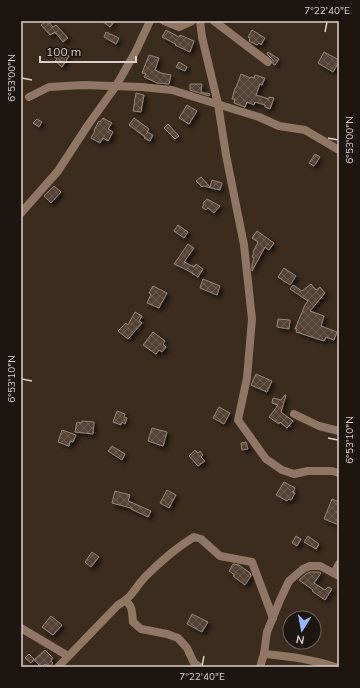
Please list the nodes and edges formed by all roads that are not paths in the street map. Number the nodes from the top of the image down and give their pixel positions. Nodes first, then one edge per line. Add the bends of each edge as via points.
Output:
1 (150, 21) edge
2 (164, 21) edge
3 (192, 21) edge
4 (200, 21) edge
5 (214, 21) edge
6 (268, 62) dead end
7 (116, 86) junction
8 (29, 97) dead end
9 (218, 104) junction
10 (339, 150) edge
11 (21, 213) edge
12 (294, 414) dead end
13 (339, 431) edge
14 (339, 474) edge
15 (339, 564) edge
16 (336, 574) edge
17 (125, 601) junction
18 (273, 618) junction
19 (21, 628) edge
20 (264, 654) junction
21 (68, 656) junction
22 (58, 667) edge
23 (200, 667) edge
24 (260, 667) edge
25 (335, 667) edge

1 - 7 street
2 - 3 street via 179,27
4 - 9 street
5 - 6 street
7 - 8 street via 49,87
7 - 9 street via 172,90
7 - 11 street via 58,171
9 - 10 street via 279,126 305,130
9 - 14 street via 244,245 252,319 247,378 238,420 266,459 282,470 294,474 308,471 332,471
12 - 13 street via 319,426
15 - 16 street
16 - 18 street via 320,566 303,569 289,582
17 - 18 street via 146,577 194,537 201,539 220,556 252,562
17 - 21 street
17 - 23 street via 132,609 133,622 142,629 178,638 187,648 194,663
18 - 20 street via 267,632
19 - 21 street
20 - 24 street
20 - 25 street via 321,662
21 - 22 street

